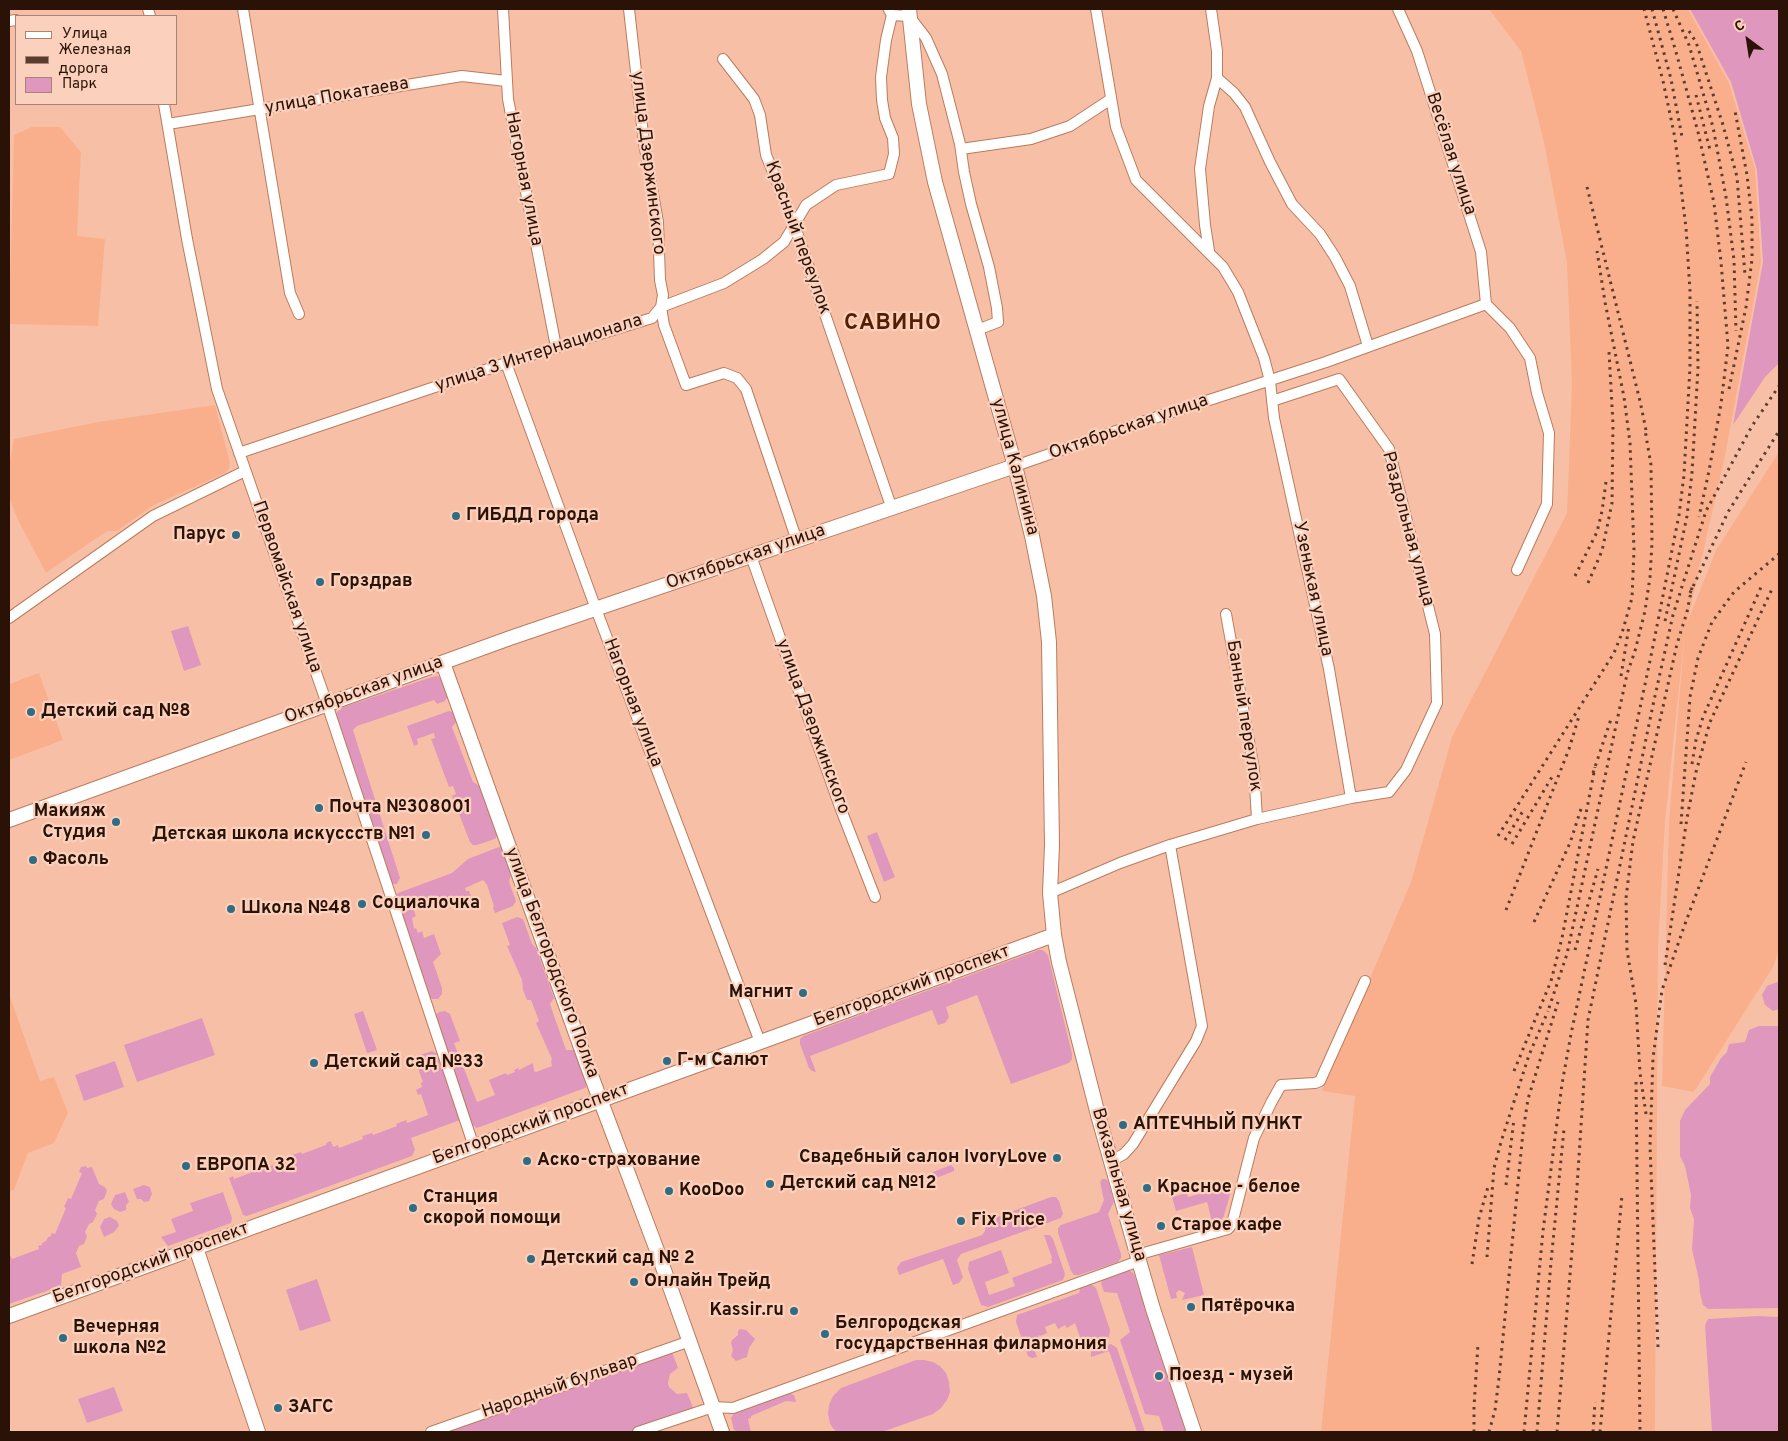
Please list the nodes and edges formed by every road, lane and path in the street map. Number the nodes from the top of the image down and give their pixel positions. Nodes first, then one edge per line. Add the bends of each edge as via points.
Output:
1 (243, 9) edge
2 (503, 9) edge
3 (629, 9) edge
4 (1096, 9) edge
5 (1211, 9) edge
6 (1398, 9) edge
7 (890, 12) edge
8 (909, 12) edge
9 (723, 59) dead end
10 (1218, 78) junction
11 (506, 81) junction
12 (1111, 99) junction
13 (164, 105) edge
14 (259, 110) junction
15 (168, 124) junction
16 (961, 149) junction
17 (794, 224) junction
18 (1209, 251) junction
19 (1486, 304) junction
20 (661, 307) junction
21 (299, 314) dead end
22 (977, 330) junction
23 (1368, 346) junction
24 (556, 347) junction
25 (506, 363) junction
26 (1270, 381) junction
27 (1272, 401) junction
28 (239, 453) junction
29 (1015, 466) junction
30 (245, 471) junction
31 (892, 509) junction
32 (797, 541) junction
33 (752, 556) junction
34 (1517, 570) dead end
35 (596, 609) junction
36 (1226, 614) dead end
37 (9, 618) edge
38 (443, 663) junction
39 (327, 704) junction
40 (1351, 798) junction
41 (1257, 819) junction
42 (9, 820) edge
43 (1170, 845) junction
44 (1050, 893) junction
45 (875, 897) dead end
46 (1054, 935) junction
47 (1365, 981) dead end
48 (760, 1042) junction
49 (600, 1100) junction
50 (474, 1146) junction
51 (1110, 1160) junction
52 (196, 1248) junction
53 (1138, 1258) junction
54 (9, 1316) edge
55 (690, 1341) junction
56 (713, 1407) junction
57 (258, 1432) edge
58 (431, 1432) edge
59 (638, 1432) edge
60 (722, 1432) edge
61 (1194, 1432) edge

1 - 14 street
2 - 11 street, Нагорная улица
3 - 20 street, улица Дзержинского via 644,143 658,222
4 - 12 street, Узенькая улица
5 - 10 street
6 - 19 street, Весёлая улица via 1417,52 1481,252
7 - 8 street
7 - 17 street, улица 3 Интернационала via 881,77 882,100 893,138 894,154 889,174 836,185 806,205
8 - 16 street via 926,38 942,74
8 - 22 main road, улица Калинина via 927,148
9 - 17 street, Красный переулок via 754,99 760,115 766,155
10 - 18 street via 1209,106 1200,169
10 - 23 street via 1245,107 1292,204 1320,234 1335,257 1350,286
11 - 14 street, улица Покатаева via 462,76
11 - 24 street, Нагорная улица
12 - 16 street via 1070,126 1031,139
12 - 18 street, Узенькая улица via 1116,128 1136,180
13 - 15 street, Первомайская улица
14 - 15 street, улица Покатаева
14 - 21 street via 290,293
15 - 28 street, Первомайская улица via 217,389
16 - 22 street via 998,315 998,322
17 - 20 street, улица 3 Интернационала via 784,242 763,259 724,283
17 - 31 street, Красный переулок
18 - 26 street, Узенькая улица via 1238,292
19 - 23 street, Октябрьская улица
19 - 34 street via 1510,328 1530,358 1549,433 1547,504
20 - 24 street, улица 3 Интернационала via 652,318
20 - 32 street, улица Дзержинского via 664,325 686,384 724,373 737,378 746,389
22 - 29 main road, улица Калинина
23 - 26 street, Октябрьская улица
24 - 25 street, улица 3 Интернационала
25 - 28 street, улица 3 Интернационала
25 - 35 street, Нагорная улица
26 - 27 street, Узенькая улица
26 - 29 street, Октябрьская улица
27 - 40 street, Узенькая улица via 1329,670
27 - 40 street, Раздольная улица via 1338,379 1389,449 1435,634 1437,703 1406,770 1389,792
28 - 30 street, Первомайская улица
29 - 31 main road, Октябрьская улица
29 - 44 main road, улица Калинина via 1044,596 1049,642
30 - 37 street via 153,516
30 - 39 street, Первомайская улица
31 - 32 main road, Октябрьская улица
32 - 33 main road, Октябрьская улица
33 - 35 main road, Октябрьская улица
33 - 45 street, улица Дзержинского
35 - 38 main road, Октябрьская улица
35 - 48 street, Нагорная улица
36 - 41 street, Банный переулок via 1254,769
38 - 39 main road, Октябрьская улица
38 - 49 main road, улица Белгородского Полка
39 - 42 main road, Октябрьская улица
39 - 50 street, Первомайская улица
40 - 41 street
41 - 43 street
43 - 44 street
43 - 51 street via 1202,1026 1132,1144 1124,1154
44 - 46 main road, улица Калинина
46 - 48 main road, Белгородский проспект
46 - 51 main road, Вокзальная улица
47 - 53 street via 1320,1081 1281,1085 1271,1102 1254,1138 1228,1229
48 - 49 main road, Белгородский проспект
49 - 50 main road, Белгородский проспект
49 - 55 main road, улица Белгородского Полка
50 - 52 main road, Белгородский проспект
51 - 53 main road, Вокзальная улица
52 - 54 main road, Белгородский проспект
52 - 57 main road
53 - 56 street via 733,1408
53 - 61 main road, Вокзальная улица
55 - 56 main road, улица Белгородского Полка
55 - 58 street, Народный бульвар
56 - 59 street
56 - 60 main road, улица Белгородского Полка

